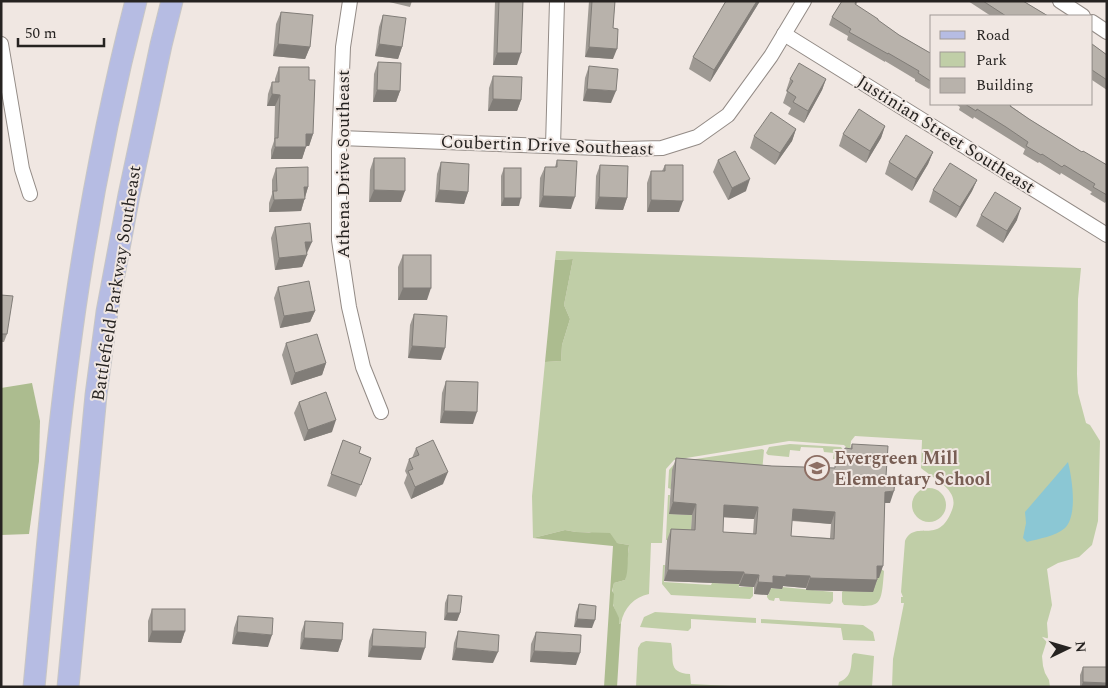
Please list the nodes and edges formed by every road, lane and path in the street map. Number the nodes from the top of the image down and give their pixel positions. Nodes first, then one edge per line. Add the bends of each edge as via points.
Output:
1 (136, 1) edge
2 (172, 1) edge
3 (350, 1) edge
4 (557, 1) edge
5 (804, 1) edge
6 (1060, 1) edge
7 (1081, 15) edge
8 (1093, 23) edge
9 (1107, 32) edge
10 (784, 34) junction
11 (1, 44) edge
12 (340, 138) junction
13 (553, 146) junction
14 (30, 194) dead end
15 (1107, 235) edge
16 (381, 412) dead end
17 (34, 687) edge
18 (68, 687) edge

1 - 17 main road, Battlefield Parkway Southeast via 101,154 75,306
2 - 18 main road, Battlefield Parkway Southeast via 107,312
3 - 12 street, Athena Drive Southeast via 343,47
4 - 13 street
5 - 10 street, Coubertin Drive Southeast
6 - 7 street
8 - 9 street
10 - 13 street, Coubertin Drive Southeast via 728,115 697,137 662,148
10 - 15 street, Justinian Street Southeast
11 - 14 street via 22,169
12 - 13 street, Coubertin Drive Southeast
12 - 16 street, Athena Drive Southeast via 339,240 349,307 362,366

